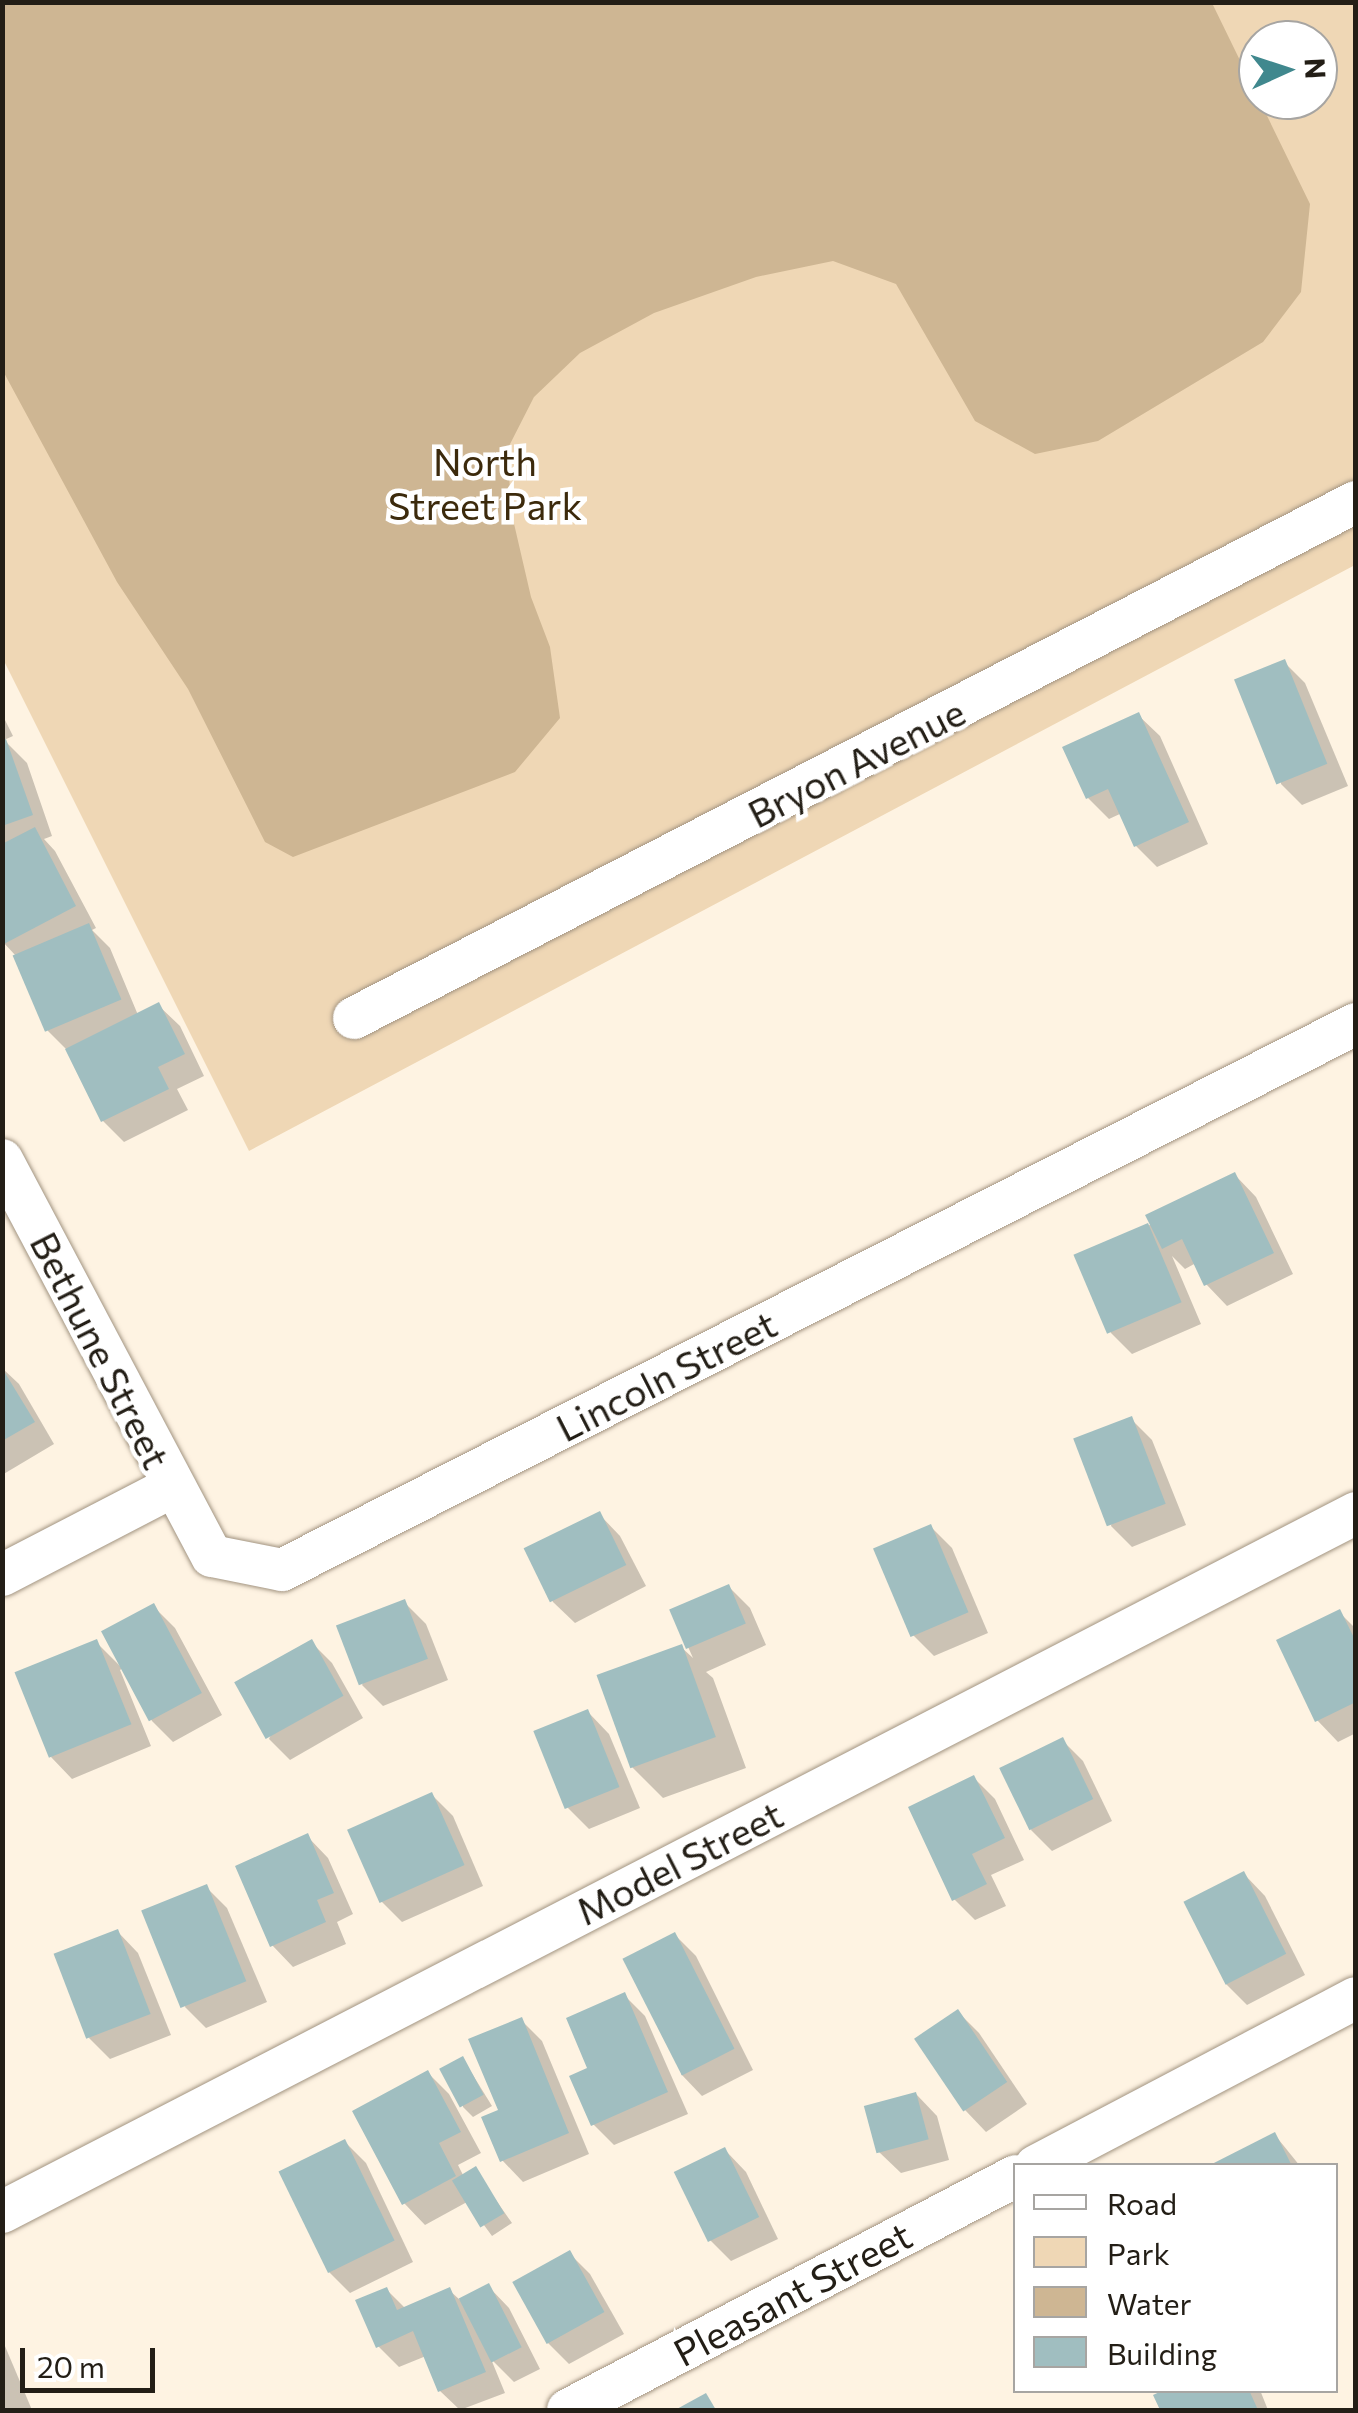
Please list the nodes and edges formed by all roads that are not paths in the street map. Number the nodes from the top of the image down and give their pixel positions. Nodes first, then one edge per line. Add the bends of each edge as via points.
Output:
1 (1356, 502) edge
2 (354, 1018) dead end
3 (1356, 1024) edge
4 (2, 1160) edge
5 (172, 1486) junction
6 (1356, 1513) edge
7 (2, 1574) edge
8 (1356, 1998) edge
9 (1042, 2163) edge
10 (1013, 2178) edge
11 (2, 2212) edge
12 (568, 2410) edge

1 - 2 street, Bryon Avenue
3 - 5 street, Lincoln Street via 282,1570 212,1556
4 - 5 street, Bethune Street
5 - 7 street
6 - 11 street, Model Street
8 - 9 street
10 - 12 street, Pleasant Street

